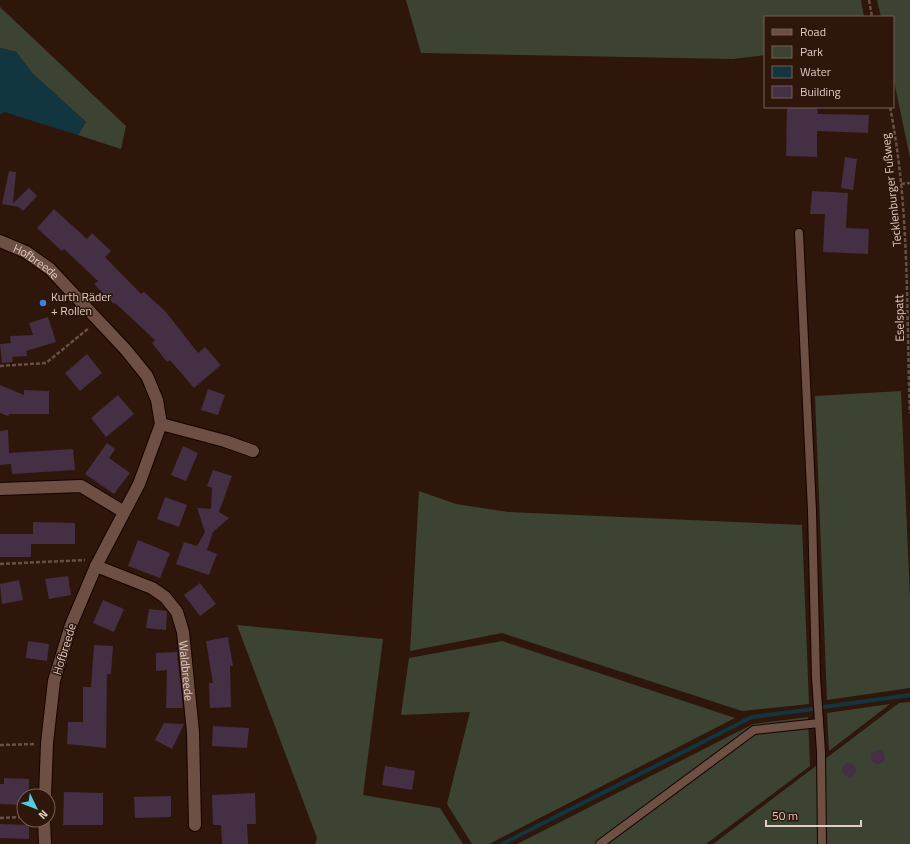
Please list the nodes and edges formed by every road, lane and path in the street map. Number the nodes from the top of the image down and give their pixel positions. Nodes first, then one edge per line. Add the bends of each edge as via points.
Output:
1 (869, 0) edge
2 (872, 16) edge
3 (890, 108) edge
4 (910, 183) edge
5 (901, 184) junction
6 (799, 233) dead end
7 (0, 241) edge
8 (907, 271) joint
9 (98, 320) junction
10 (0, 366) edge
11 (910, 413) edge
12 (161, 424) junction
13 (253, 451) dead end
14 (0, 489) edge
15 (124, 512) junction
16 (0, 564) edge
17 (96, 566) junction
18 (819, 723) junction
19 (47, 743) junction
20 (0, 745) edge
21 (45, 788) edge
22 (16, 817) edge
23 (0, 818) edge
24 (195, 825) dead end
25 (44, 828) edge
26 (45, 844) edge
27 (600, 844) edge
28 (822, 844) edge

1 - 2 path
3 - 5 path, Tecklenburger Fußweg
4 - 5 path
5 - 8 path, Tecklenburger Fußweg
6 - 18 lane
7 - 9 street, Hofbreede via 26,252 50,269
8 - 11 path, Eselspatt
9 - 10 path via 46,363
9 - 12 street, Hofbreede via 147,376 157,400
12 - 13 street
12 - 15 street, Hofbreede via 139,484
14 - 15 street via 81,486
15 - 17 street, Hofbreede
16 - 17 path via 87,560
17 - 19 street, Hofbreede via 71,625 54,682
17 - 24 street, Waldbreede via 152,588 165,597 177,612 183,632 194,732
18 - 27 lane via 754,730
18 - 28 lane
19 - 20 path
19 - 21 street, Hofbreede
22 - 23 path
25 - 26 street

